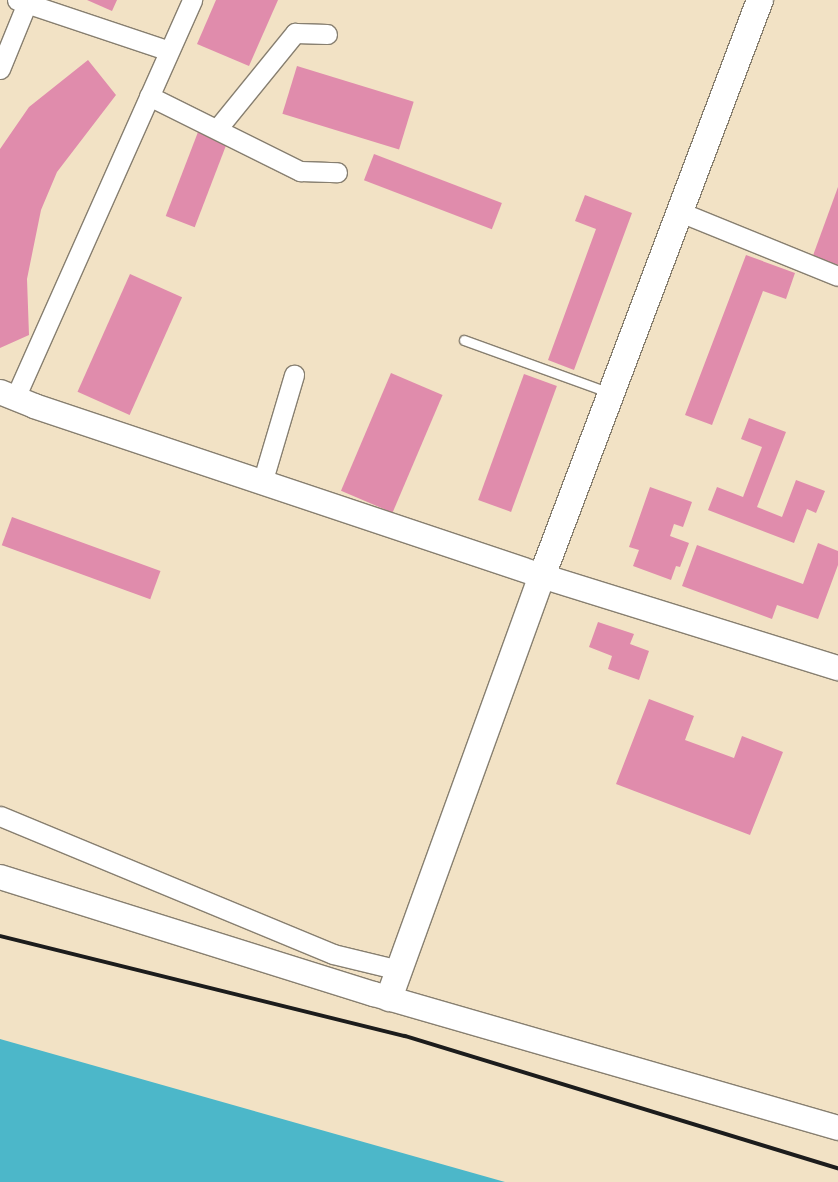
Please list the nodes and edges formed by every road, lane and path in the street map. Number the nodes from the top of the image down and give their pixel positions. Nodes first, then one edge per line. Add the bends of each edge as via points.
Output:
1 (192, 0) edge
2 (760, 0) edge
3 (22, 2) edge
4 (327, 34) dead end
5 (169, 51) junction
6 (0, 69) edge
7 (149, 96) junction
8 (217, 130) junction
9 (337, 172) dead end
10 (680, 212) junction
11 (838, 276) edge
12 (464, 340) dead end
13 (294, 375) dead end
14 (611, 393) junction
15 (8, 395) edge
16 (262, 483) junction
17 (542, 576) junction
18 (838, 668) edge
19 (0, 816) edge
20 (0, 877) edge
21 (399, 970) junction
22 (388, 998) junction
23 (838, 1128) edge

1 - 5 street
2 - 10 main road
3 - 5 street
3 - 6 street
4 - 8 street via 295,33
5 - 7 street
7 - 8 street
7 - 15 street
8 - 9 street via 300,171
10 - 11 street
10 - 14 main road
12 - 14 lane
13 - 16 street
14 - 17 main road
15 - 16 street
16 - 17 street
17 - 18 street
17 - 21 main road
19 - 21 street via 334,954
20 - 22 street
21 - 22 main road
22 - 23 street

